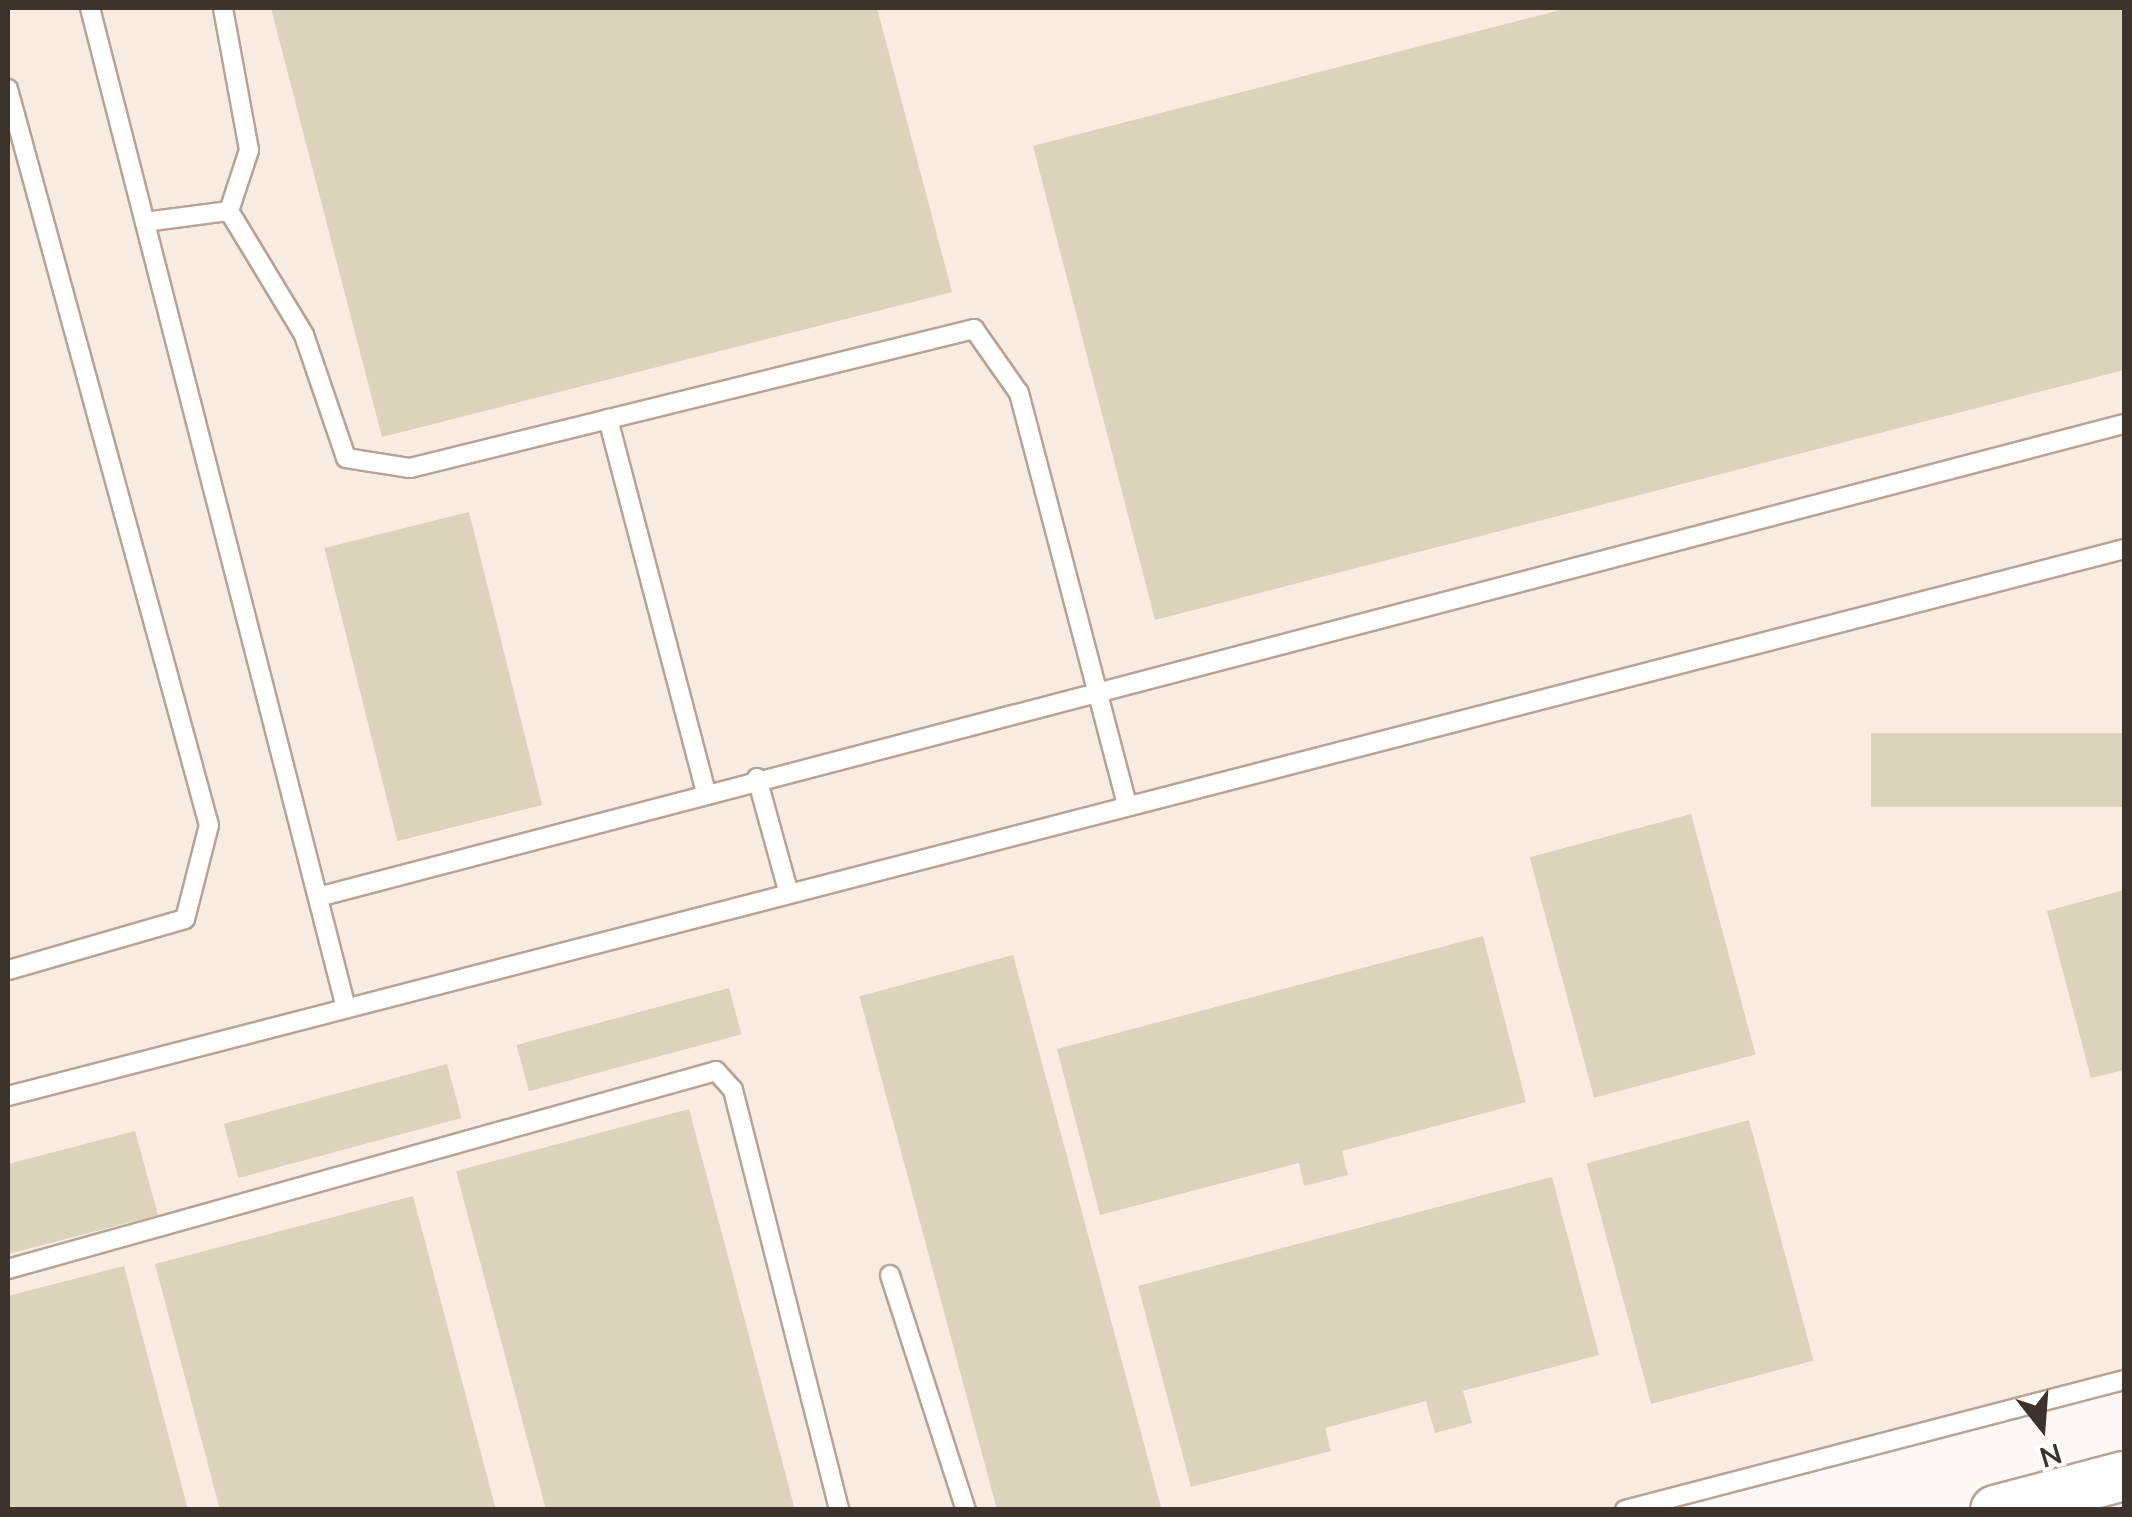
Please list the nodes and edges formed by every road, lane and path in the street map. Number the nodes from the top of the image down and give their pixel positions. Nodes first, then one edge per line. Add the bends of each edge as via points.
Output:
1 (90, 8) edge
2 (223, 8) edge
3 (8, 89) edge
4 (229, 212) junction
5 (145, 222) junction
6 (608, 419) junction
7 (2124, 424) edge
8 (2124, 549) edge
9 (1093, 691) junction
10 (757, 778) junction
11 (706, 792) junction
12 (1127, 806) junction
13 (789, 894) junction
14 (318, 897) junction
15 (8, 970) edge
16 (346, 1008) junction
17 (8, 1096) edge
18 (8, 1269) edge
19 (890, 1274) dead end
20 (2124, 1380) edge
21 (2124, 1476) edge
22 (839, 1510) edge
23 (966, 1510) edge
24 (1624, 1510) edge
25 (1995, 1510) edge

1 - 5 lane
2 - 4 lane via 249,150
3 - 15 lane via 209,826 185,919
4 - 5 lane
4 - 6 lane via 304,334 346,458 410,468
5 - 14 lane
6 - 9 lane via 974,329 1019,393
6 - 11 lane
7 - 9 lane
8 - 12 lane
9 - 10 lane
9 - 12 lane
10 - 11 lane
10 - 13 lane
11 - 14 lane
12 - 13 lane
13 - 16 lane
14 - 16 lane
16 - 17 lane
18 - 22 lane via 716,1071 732,1090
19 - 23 lane
20 - 24 lane
21 - 25 street

